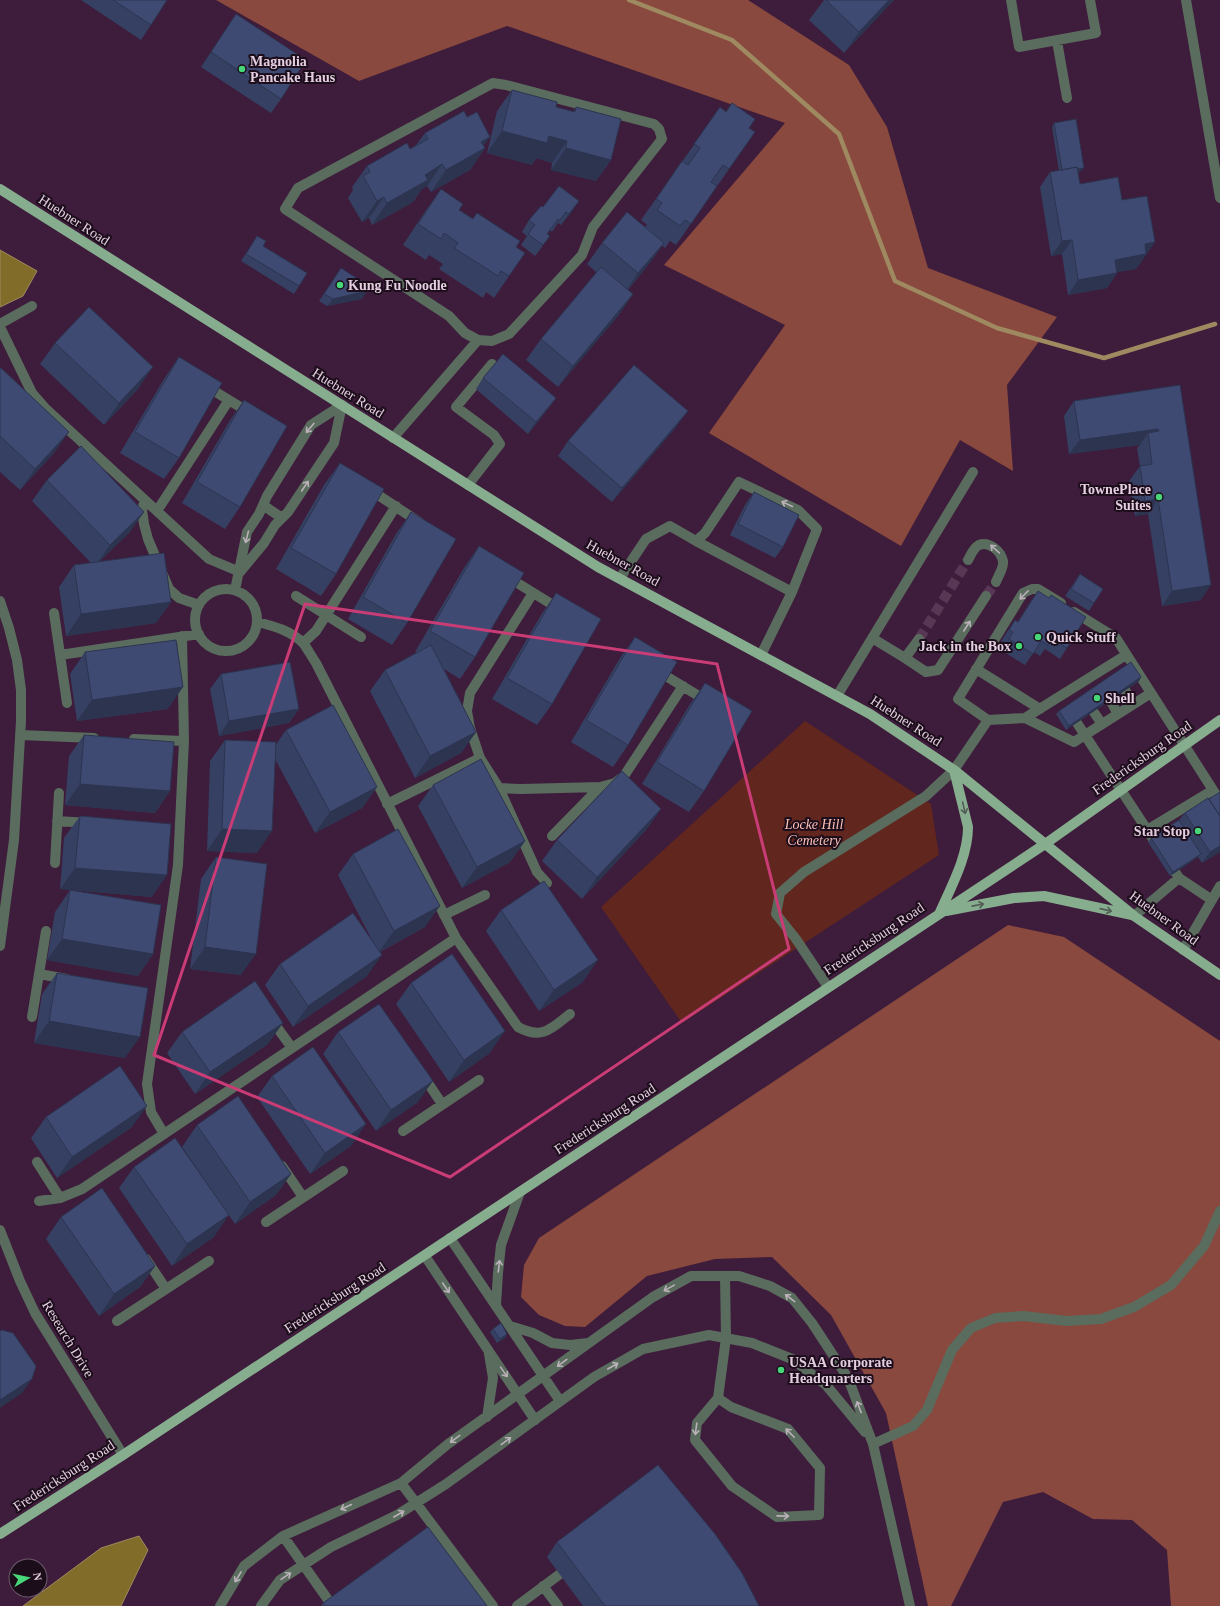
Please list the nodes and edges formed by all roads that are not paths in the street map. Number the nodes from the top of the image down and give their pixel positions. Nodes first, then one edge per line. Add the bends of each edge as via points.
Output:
1 (1010, 0) edge
2 (1090, 0) edge
3 (1186, 0) edge
4 (1057, 41) junction
5 (1067, 98) dead end
6 (0, 189) edge
7 (1220, 198) edge
8 (32, 306) dead end
9 (0, 324) edge
10 (0, 327) edge
11 (478, 340) junction
12 (492, 364) dead end
13 (199, 381) edge
14 (229, 400) junction
15 (342, 405) junction
16 (255, 416) edge
17 (393, 438) junction
18 (973, 472) dead end
19 (468, 485) junction
20 (367, 487) edge
21 (146, 500) junction
22 (263, 505) junction
23 (396, 506) junction
24 (157, 511) junction
25 (282, 518) junction
26 (426, 526) edge
27 (696, 542) junction
28 (968, 560) tunnel mouth
29 (497, 571) edge
30 (240, 572) junction
31 (620, 578) junction
32 (996, 582) tunnel mouth
33 (235, 590) junction
34 (792, 592) junction
35 (533, 593) junction
36 (296, 596) dead end
37 (986, 596) tunnel mouth
38 (0, 601) edge
39 (199, 605) junction
40 (564, 612) edge
41 (54, 613) dead end
42 (326, 615) junction
43 (257, 622) junction
44 (199, 634) junction
45 (182, 636) junction
46 (361, 637) dead end
47 (872, 638) junction
48 (919, 639) tunnel mouth
49 (303, 644) junction
50 (60, 655) junction
51 (762, 655) junction
52 (1126, 655) junction
53 (905, 658) junction
54 (649, 665) edge
55 (1108, 666) junction
56 (976, 669) junction
57 (1094, 675) junction
58 (1115, 675) edge
59 (1100, 685) edge
60 (683, 686) junction
61 (1076, 686) junction
62 (1125, 690) edge
63 (1151, 693) junction
64 (837, 696) junction
65 (1083, 696) edge
66 (1059, 697) junction
67 (1110, 700) edge
68 (67, 703) dead end
69 (1134, 704) junction
70 (714, 705) edge
71 (1067, 708) edge
72 (1040, 709) junction
73 (1093, 711) edge
74 (1118, 714) junction
75 (1025, 718) junction
76 (988, 720) junction
77 (1220, 720) edge
78 (1077, 723) edge
79 (1102, 724) junction
80 (20, 735) junction
81 (1085, 735) junction
82 (105, 738) edge
83 (121, 739) edge
84 (184, 741) junction
85 (1185, 745) junction
86 (480, 758) junction
87 (954, 770) junction
88 (615, 782) junction
89 (600, 787) junction
90 (499, 788) junction
91 (1121, 789) junction
92 (627, 790) edge
93 (1213, 790) junction
94 (59, 793) dead end
95 (1220, 800) edge
96 (387, 804) junction
97 (57, 821) junction
98 (96, 824) edge
99 (1147, 830) junction
100 (552, 836) dead end
101 (1045, 844) junction
102 (55, 863) dead end
103 (1179, 878) junction
104 (547, 883) edge
105 (1220, 886) edge
106 (485, 896) dead end
107 (1212, 900) junction
108 (940, 912) junction
109 (444, 915) junction
110 (1134, 916) junction
111 (46, 931) dead end
112 (456, 938) junction
113 (0, 946) edge
114 (1183, 950) junction
115 (39, 974) junction
116 (1220, 975) edge
117 (76, 980) edge
118 (828, 987) junction
119 (570, 1014) dead end
120 (32, 1017) dead end
121 (270, 1017) edge
122 (292, 1048) junction
123 (417, 1066) edge
124 (479, 1080) dead end
125 (442, 1104) junction
126 (403, 1131) dead end
127 (164, 1134) junction
128 (278, 1159) edge
129 (37, 1162) dead end
130 (343, 1171) dead end
131 (520, 1192) junction
132 (303, 1197) junction
133 (60, 1198) junction
134 (40, 1201) dead end
135 (1220, 1211) edge
136 (266, 1222) dead end
137 (0, 1230) edge
138 (450, 1238) junction
139 (141, 1251) edge
140 (425, 1256) junction
141 (209, 1261) dead end
142 (725, 1276) junction
143 (166, 1289) junction
144 (496, 1305) junction
145 (118, 1321) dead end
146 (510, 1326) junction
147 (726, 1338) junction
148 (590, 1343) junction
149 (488, 1350) junction
150 (544, 1376) junction
151 (519, 1394) junction
152 (718, 1398) junction
153 (560, 1401) junction
154 (487, 1416) junction
155 (535, 1420) junction
156 (873, 1444) junction
157 (123, 1456) junction
158 (402, 1483) junction
159 (416, 1503) junction
160 (0, 1534) edge
161 (283, 1536) junction
162 (302, 1566) junction
163 (560, 1574) dead end
164 (543, 1586) junction
165 (330, 1604) edge
166 (220, 1606) edge
167 (261, 1606) edge
168 (493, 1606) edge
169 (517, 1606) edge
170 (558, 1606) edge
171 (910, 1606) edge

1 - 4 street via 1019,47
2 - 4 street via 1096,33
3 - 7 street
4 - 5 street
6 - 15 main road, Huebner Road
8 - 9 street
10 - 21 street via 32,393 46,409
11 - 11 street via 492,341 509,334 582,255 594,227 662,139 659,129 654,124 493,83 298,188 285,209 449,316 465,333
11 - 17 street
12 - 19 street via 456,407 494,435 500,444
13 - 14 street
14 - 16 street
14 - 24 street
15 - 17 main road, Huebner Road
15 -> 22 street via 311,425
25 -> 15 street via 334,443
17 - 19 main road, Huebner Road
18 - 47 street
19 - 31 main road, Huebner Road
20 - 23 street
21 - 24 street
21 - 39 street via 142,510 144,524 169,589 179,598
22 - 25 street
22 -> 30 street via 248,532
23 - 26 street
23 - 42 street
24 - 30 street via 209,559
25 - 30 street
27 - 31 street via 670,526 646,539
27 - 34 street
34 -> 27 street via 817,529 798,510 739,482 705,533
32 -> 28 street via 1003,562 1000,554 990,545 980,545 973,550
29 - 35 street
30 - 33 street
31 - 51 main road, Huebner Road
33 - 39 street via 218,590 204,598
33 - 43 street via 250,599
34 - 51 street
35 - 40 street
35 - 86 street via 470,693 467,711
36 - 42 street
53 -> 37 street via 926,672 938,670
38 - 80 street via 17,660 21,690
39 - 44 street via 196,613
41 - 50 street
42 - 46 street
42 - 49 street via 316,631
43 - 44 street via 254,634 246,644 230,651 206,644
43 - 49 street via 283,630
44 - 45 street
45 - 50 street
45 - 84 street
47 - 53 street
47 - 64 street
48 - 53 street
49 - 96 street via 316,663
50 - 68 street
51 - 64 main road, Huebner Road
52 - 55 street
52 -> 56 street via 1116,638 1038,589 1032,589 1023,593
52 - 63 street
54 - 60 street
55 - 57 street
55 - 58 street
56 - 72 street
56 - 76 street via 958,699
57 - 59 street
57 - 61 street
60 - 70 street
60 - 88 street via 624,776
61 - 65 street
61 - 66 street
62 - 69 street
63 - 69 street
63 - 85 street
64 - 87 main road, Huebner Road via 870,714
66 - 71 street
66 - 72 street
67 - 74 street
69 - 74 street
72 - 75 street
73 - 79 street
74 - 79 street
75 - 76 street
75 - 81 street via 1074,742
76 - 87 street
77 - 85 main road, Fredericksburg Road
78 - 81 street
79 - 81 street
80 - 82 street
80 - 113 street via 14,840
81 - 91 street
83 - 84 street
84 - 127 street via 176,829 178,865 155,994 147,1084 151,1112
85 - 91 main road, Fredericksburg Road
85 - 93 street
86 - 90 street
86 - 96 street
87 - 101 main road, Huebner Road
87 -> 108 main road via 968,835 954,881
87 - 118 street via 926,796 804,872 780,893 776,914
88 - 89 street
88 - 92 street
89 - 90 street
89 - 100 street
90 - 104 street via 537,872
91 - 99 street
91 - 101 main road, Fredericksburg Road
93 - 95 street
93 - 99 street
94 - 97 street
96 - 109 street
97 - 98 street
97 - 102 street
99 - 103 street
101 - 108 main road, Fredericksburg Road
101 - 110 main road, Huebner Road
103 - 107 street
103 - 110 street
105 - 107 street
106 - 109 street
107 - 114 street
108 -> 110 main road via 1014,898 1044,896
108 - 118 main road, Fredericksburg Road
109 - 112 street
110 - 114 main road, Huebner Road
111 - 115 street
112 - 119 street via 518,1026 528,1032 539,1033 550,1029
112 - 122 street via 372,999
114 - 116 main road, Huebner Road
115 - 117 street
115 - 120 street
118 - 131 main road, Fredericksburg Road
121 - 122 street
122 - 127 street via 233,1093
123 - 125 street
124 - 125 street
125 - 126 street
127 - 133 street via 97,1184
128 - 132 street
129 - 133 street
130 - 132 street
131 - 138 main road, Fredericksburg Road
144 -> 131 street via 501,1245
132 - 136 street
133 - 134 street
135 - 156 street via 1204,1246 1171,1285 1134,1307 1101,1318 1066,1321 1024,1316 995,1318 971,1328 952,1350 927,1410 913,1426
137 - 157 street, Research Drive via 35,1313
138 - 140 main road, Fredericksburg Road
138 - 144 street
139 - 143 street
140 -> 149 street
140 - 157 main road, Fredericksburg Road
141 - 143 street
142 - 147 street
142 -> 148 street via 691,1276 653,1297
156 -> 142 street via 848,1378 812,1323 792,1298 770,1286 739,1276
143 - 145 street
144 - 146 street
146 - 148 street via 533,1333 552,1343
146 - 150 street
147 - 152 street
153 -> 147 street via 594,1377 643,1349 709,1335
147 - 156 street via 752,1343 792,1359 826,1385
148 -> 150 street
149 -> 151 street
149 - 154 street via 493,1378
150 - 151 street
150 - 153 street
151 - 154 street
151 - 155 street
152 -> 152 street via 697,1423 695,1440 732,1486 777,1517 819,1515 820,1468 788,1429 731,1407
153 - 155 street
154 -> 158 street via 448,1444
159 -> 155 street
156 - 171 street
157 - 160 main road, Fredericksburg Road
158 - 159 street
158 -> 161 street
162 -> 159 street via 331,1547
159 - 168 street via 449,1553
161 - 162 street
161 -> 166 street via 244,1566
162 - 165 street
167 -> 162 street via 280,1580
163 - 164 street
164 - 169 street
164 - 170 street

